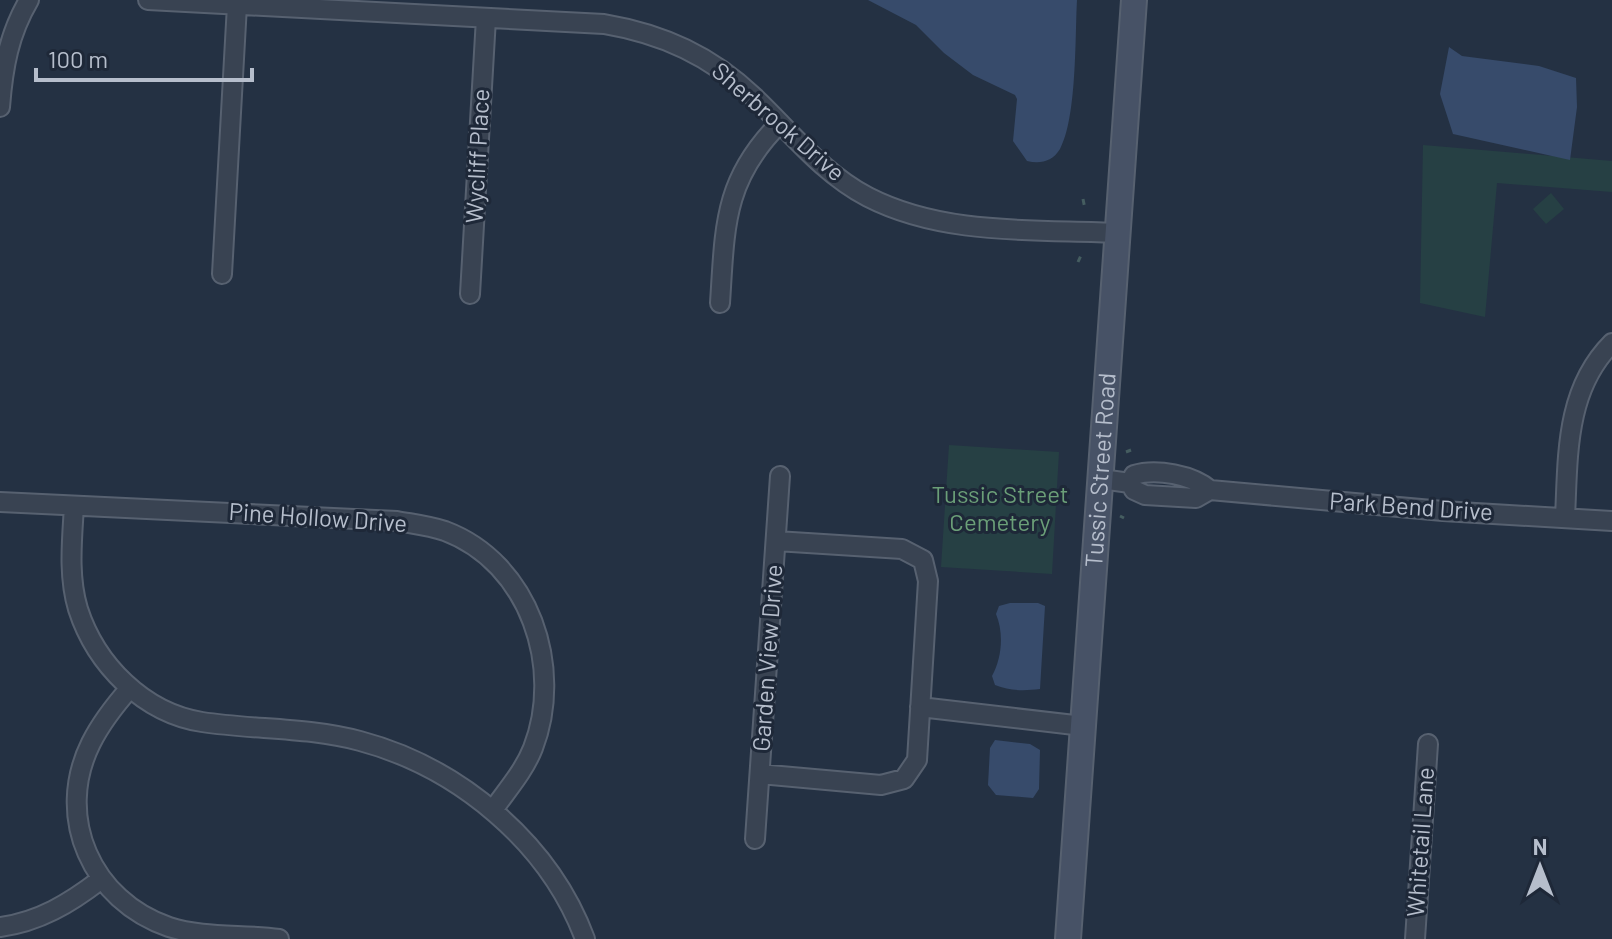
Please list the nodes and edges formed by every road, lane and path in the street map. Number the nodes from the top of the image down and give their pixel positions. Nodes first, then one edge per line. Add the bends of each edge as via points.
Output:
1 (29, 0) edge
2 (148, 0) edge
3 (1134, 0) edge
4 (237, 5) junction
5 (486, 18) junction
6 (0, 107) edge
7 (780, 123) junction
8 (1083, 199) dead end
9 (1085, 209) dead end
10 (1118, 233) junction
11 (1082, 253) dead end
12 (1078, 262) dead end
13 (222, 274) dead end
14 (470, 294) dead end
15 (720, 303) dead end
16 (1612, 343) edge
17 (780, 476) dead end
18 (1101, 479) junction
19 (0, 502) edge
20 (74, 506) junction
21 (1565, 518) junction
22 (1612, 521) edge
23 (776, 541) junction
24 (130, 688) junction
25 (920, 707) junction
26 (1083, 726) junction
27 (1428, 744) dead end
28 (760, 774) junction
29 (493, 810) junction
30 (755, 839) dead end
31 (100, 880) junction
32 (0, 927) edge
33 (279, 939) edge
34 (585, 939) edge
35 (1068, 939) edge
36 (1415, 939) edge

1 - 6 street via 8,46
2 - 4 street, Sherbrook Drive
3 - 10 main road, Tussic Street Road
4 - 5 street, Sherbrook Drive
4 - 13 street
5 - 7 street, Sherbrook Drive via 604,24 658,36 712,63
5 - 14 street, Wycliff Place
7 - 10 street, Sherbrook Drive via 840,179 917,217 964,225
7 - 15 street via 749,159 730,202
8 - 9 path
10 - 18 main road, Tussic Street Road
11 - 12 path
16 - 21 street via 1591,369 1576,404
17 - 23 street, Garden View Drive
18 - 21 street, Park Bend Drive via 1130,483 1144,472 1191,478 1210,490
18 - 26 main road, Tussic Street Road
19 - 20 street, Pine Hollow Drive
20 - 24 street via 71,556 78,608 105,660
20 - 29 street, Pine Hollow Drive via 397,521 446,532 483,554 527,607 546,676 542,721 533,747
21 - 22 street, Park Bend Drive
23 - 25 street via 902,549 923,560 928,581
23 - 28 street, Garden View Drive
24 - 29 street via 159,707 199,721 310,731 380,747 410,759
24 - 31 street via 90,744 78,783 82,840
25 - 26 street
25 - 28 street via 917,760 904,779 881,785
26 - 35 main road, Tussic Street Road
27 - 36 street, Whitetail Lane
28 - 30 street, Garden View Drive
29 - 34 street via 550,875
31 - 32 street via 43,916
31 - 33 street via 135,911 171,928

